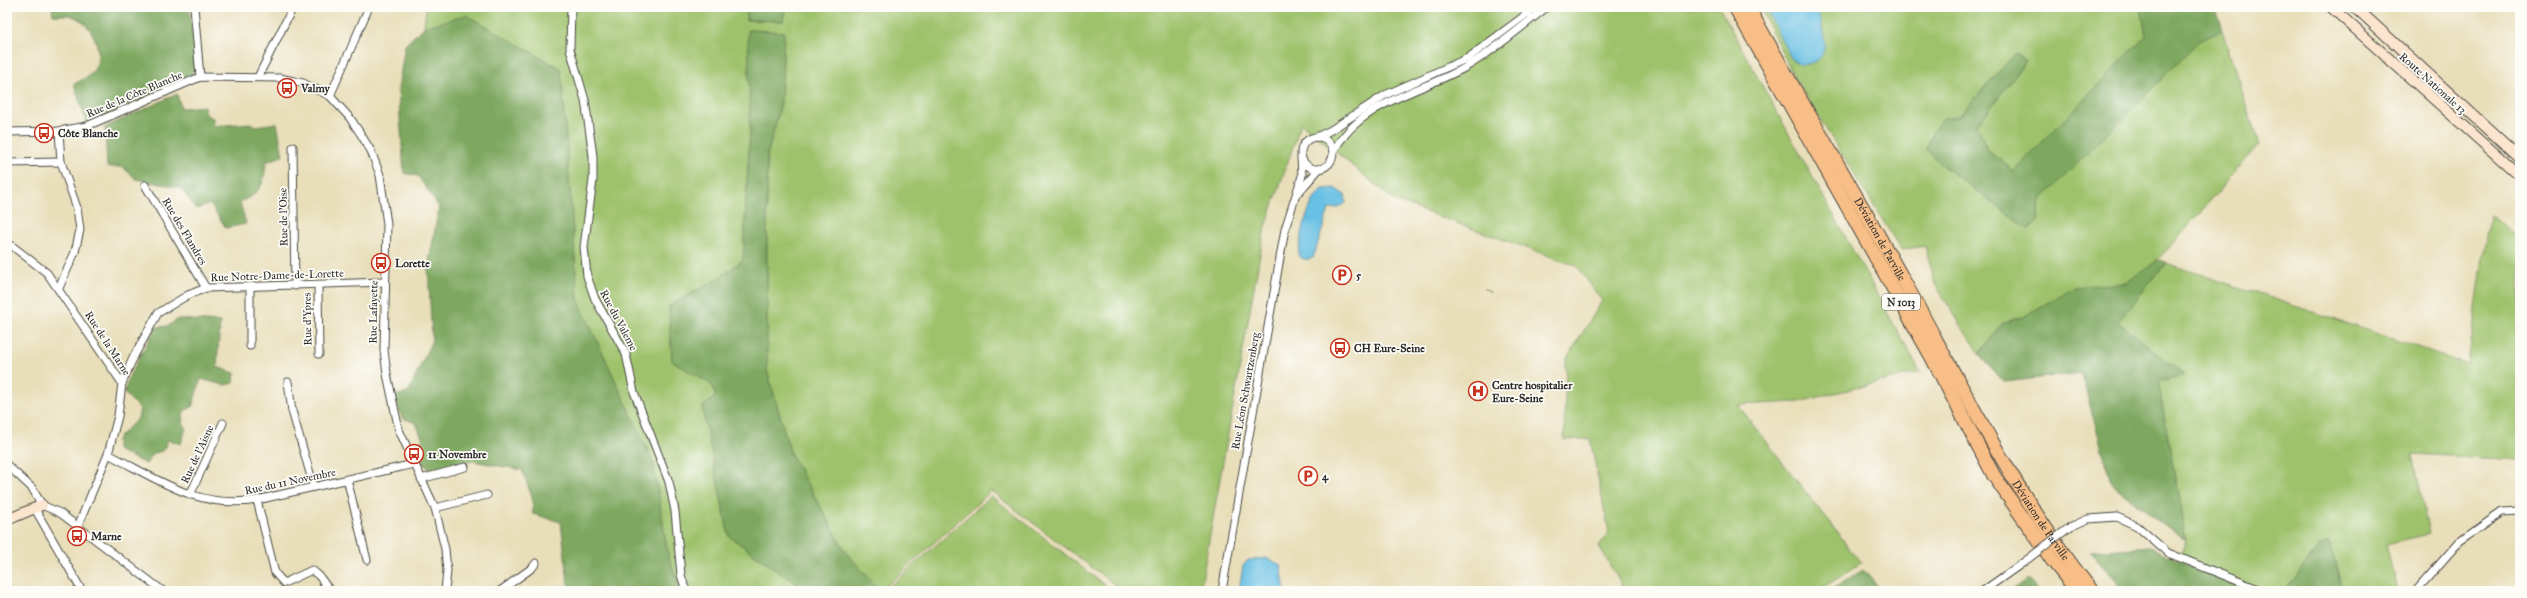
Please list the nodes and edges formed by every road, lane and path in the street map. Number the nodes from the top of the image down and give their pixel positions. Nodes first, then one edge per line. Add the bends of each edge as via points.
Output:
1 (193, 7) edge
2 (293, 7) edge
3 (369, 7) edge
4 (571, 7) edge
5 (1536, 7) edge
6 (1547, 7) edge
7 (1735, 7) edge
8 (1748, 7) edge
9 (2332, 7) edge
10 (2355, 7) edge
11 (200, 77) junction
12 (258, 77) junction
13 (330, 96) junction
14 (59, 131) junction
15 (7, 132) edge
16 (1317, 137) junction
17 (293, 147) dead end
18 (1333, 152) junction
19 (1301, 156) junction
20 (7, 157) edge
21 (2520, 158) edge
22 (61, 162) junction
23 (7, 163) edge
24 (1319, 169) junction
25 (2520, 176) edge
26 (145, 185) dead end
27 (1295, 196) junction
28 (7, 242) edge
29 (385, 282) junction
30 (318, 285) junction
31 (295, 286) junction
32 (250, 287) junction
33 (59, 288) junction
34 (206, 288) junction
35 (250, 346) dead end
36 (319, 354) dead end
37 (288, 382) dead end
38 (122, 383) junction
39 (224, 423) dead end
40 (108, 454) junction
41 (414, 464) junction
42 (7, 465) edge
43 (465, 467) dead end
44 (347, 479) junction
45 (421, 479) junction
46 (314, 487) junction
47 (190, 495) junction
48 (487, 495) dead end
49 (257, 500) junction
50 (38, 507) junction
51 (435, 508) junction
52 (2520, 511) edge
53 (7, 520) edge
54 (78, 526) junction
55 (367, 560) dead end
56 (536, 563) dead end
57 (82, 591) edge
58 (163, 591) edge
59 (330, 591) edge
60 (446, 591) edge
61 (500, 591) edge
62 (686, 591) edge
63 (1222, 591) edge
64 (1984, 591) edge
65 (2077, 591) edge
66 (2092, 591) edge
67 (2263, 591) edge
68 (2416, 591) edge

1 - 11 street, Rue de la Côte Blanche
2 - 12 street
3 - 13 street
4 - 62 street, Rue du Valeme via 570,48 585,100 593,156 584,247 587,276 595,299 626,354 636,398 669,482 681,575
5 - 16 street via 1468,58 1385,95
6 - 18 street via 1468,66 1387,101 1368,113 1340,139
7 - 65 highway, Déviation de Parville / N 1013 via 1926,347 1994,476 2052,560
8 - 66 highway, Déviation de Parville / N 1013 via 1897,268 2006,469 2061,553
9 - 25 main road, Route Nationale 13
10 - 21 main road, Route Nationale 13
11 - 12 street, Rue Lafayette
11 - 14 street, Rue de la Côte Blanche via 87,126
12 - 13 street, Rue Lafayette via 303,83
13 - 29 street, Rue Lafayette via 360,133 371,151 380,175 387,224
14 - 15 street, Rue de la Côte Blanche
14 - 22 street
16 - 18 street via 1329,143
16 - 19 street via 1304,143
17 - 31 street, Rue de l'Oise
18 - 24 street via 1330,161
19 - 24 street via 1310,167
19 - 27 street, Rue Léon Schwartzenberg via 1302,176
20 - 23 street
22 - 23 street
22 - 33 street via 77,208 80,230 75,252
24 - 27 street, Rue Léon Schwartzenberg
26 - 34 street, Rue des Flandres
27 - 63 street, Rue Léon Schwartzenberg via 1279,260
28 - 33 street, Rue de la Marne via 48,273
29 - 30 street, Rue Notre-Dame-de-Lorette
29 - 41 street, Rue Lafayette via 384,350 387,374 399,430
30 - 31 street, Rue Notre-Dame-de-Lorette
30 - 36 street, Rue d'Ypres
31 - 32 street, Rue Notre-Dame-de-Lorette
32 - 34 street, Rue Notre-Dame-de-Lorette
32 - 35 street
33 - 38 street, Rue de la Marne
34 - 38 street, Rue Notre-Dame-de-Lorette via 188,295 158,313
37 - 46 street via 292,411
38 - 40 street, Rue de la Marne via 118,416
39 - 47 street, Rue de l'Aisne
40 - 47 street, Rue du 11 Novembre
40 - 54 street, Rue de la Marne
41 - 44 street, Rue du 11 Novembre
41 - 45 street, Rue Lafayette
42 - 50 street via 32,488
43 - 45 street
44 - 46 street, Rue du 11 Novembre
44 - 55 street
45 - 51 street, Rue Lafayette
46 - 49 street, Rue du 11 Novembre
47 - 49 street, Rue du 11 Novembre via 216,502 241,503
48 - 51 street
49 - 59 street via 276,573 284,583 312,570
50 - 53 main road
50 - 54 street via 60,513
50 - 57 street
51 - 60 street, Rue Lafayette via 445,549
52 - 68 street via 2502,512 2459,542
54 - 58 street
56 - 61 street
64 - 67 street, bridge via 2070,527 2088,519 2117,518 2136,526 2168,554

